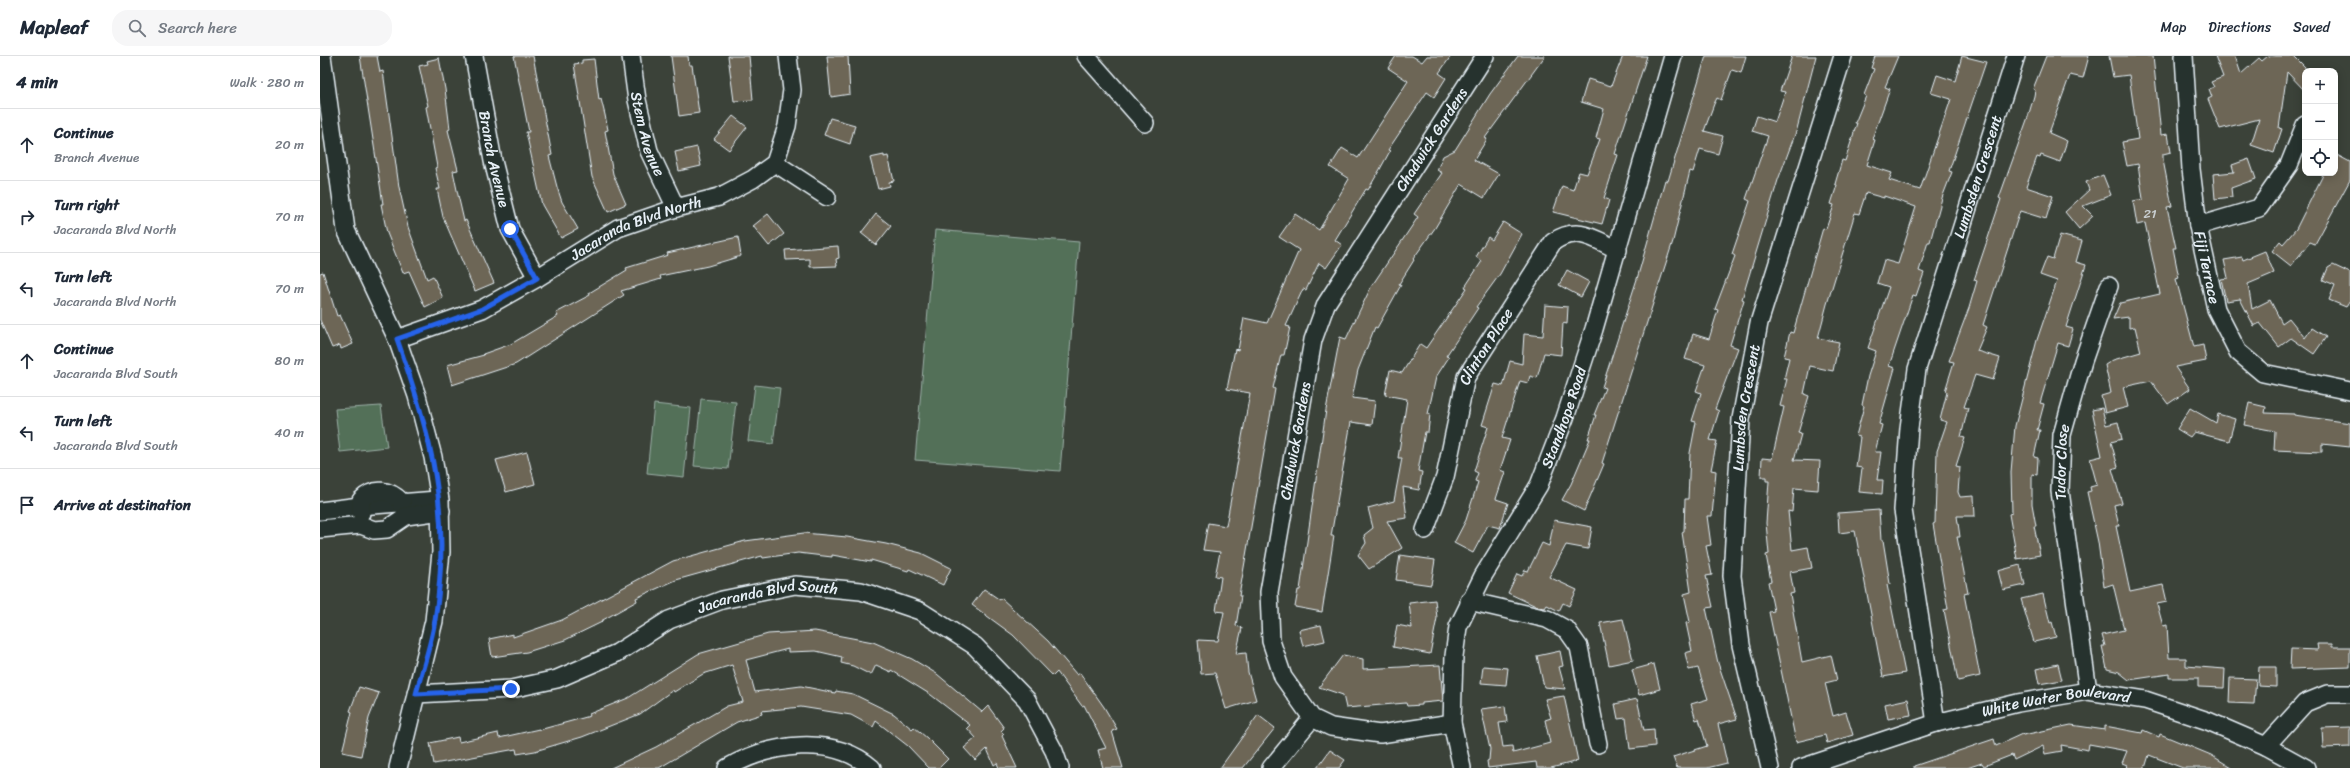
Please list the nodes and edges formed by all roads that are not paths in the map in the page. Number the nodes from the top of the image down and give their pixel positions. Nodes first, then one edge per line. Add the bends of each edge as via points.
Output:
1 (322, 56) edge
2 (474, 56) edge
3 (631, 56) edge
4 (788, 56) edge
5 (1086, 56) edge
6 (1485, 56) edge
7 (1673, 56) edge
8 (1843, 56) edge
9 (2016, 56) edge
10 (2184, 56) edge
11 (1145, 123) dead end
12 (2302, 132) edge
13 (775, 163) junction
14 (827, 197) dead end
15 (676, 208) junction
16 (2198, 226) junction
17 (1618, 250) junction
18 (537, 278) junction
19 (2109, 286) dead end
20 (397, 339) junction
21 (2350, 391) edge
22 (440, 505) junction
23 (360, 506) junction
24 (403, 510) junction
25 (320, 511) edge
26 (361, 525) junction
27 (320, 529) edge
28 (1425, 530) dead end
29 (1469, 601) junction
30 (2088, 690) junction
31 (416, 694) junction
32 (2350, 694) edge
33 (1312, 718) junction
34 (1452, 723) junction
35 (1936, 723) junction
36 (1598, 744) dead end
37 (2266, 746) junction
38 (398, 768) edge
39 (727, 768) edge
40 (872, 768) edge
41 (1060, 768) edge
42 (1272, 768) edge
43 (1462, 768) edge
44 (1770, 768) edge
45 (1801, 768) edge
46 (2306, 768) edge

1 - 20 street via 346,230
2 - 18 street, Branch Avenue via 493,161 510,229
3 - 15 street, Stem Avenue via 637,100 649,151
4 - 13 street via 792,90 787,126
5 - 11 street
6 - 33 street, Chadwick Gardens via 1326,304 1313,340 1269,592 1271,641 1283,678
7 - 17 street, Standhope Road
8 - 44 street, Lumbsden Crescent via 1759,323 1742,419 1732,576 1742,645
9 - 35 street, Lumbsden Crescent via 1917,369 1909,428 1902,510
10 - 16 street, Fiji Terrace via 2190,169
12 - 16 street via 2289,165 2259,208
13 - 14 street
13 - 15 street, Jacaranda Blvd North via 753,179 719,197
15 - 18 street, Jacaranda Blvd North via 618,228
16 - 21 street, Fiji Terrace via 2216,309 2238,352 2263,373
17 - 28 street, Clinton Place via 1578,233 1565,234 1553,242 1466,377 1445,478
17 - 29 street, Standhope Road via 1565,418 1539,485
18 - 20 street, Jacaranda Blvd North via 482,309
19 - 30 street, Tudor Close via 2083,361 2062,435 2060,491
20 - 22 street via 417,396 433,457
22 - 24 street
22 - 31 street via 441,552 434,621
23 - 24 street
23 - 25 street
23 - 26 street
24 - 26 street via 386,530 374,530
26 - 27 street
29 - 34 street, Standhope Road via 1458,627
29 - 36 street via 1547,618 1567,630 1579,647
30 - 35 street, White Water Boulevard via 2018,703
30 - 37 street, White Water Boulevard via 2145,700
31 - 38 street
31 - 41 street, Jacaranda Blvd South via 511,689 557,679 617,653 669,620 722,600 795,585 861,591 920,611 975,646 1027,700 1054,751
32 - 37 street via 2327,694 2305,702
33 - 34 street, Chadwick Gardens via 1331,727 1380,734
33 - 42 street
34 - 43 street, Standhope Road
35 - 45 street, White Water Boulevard
37 - 46 street, White Water Boulevard
39 - 40 street via 740,760 778,747 821,746 858,756

